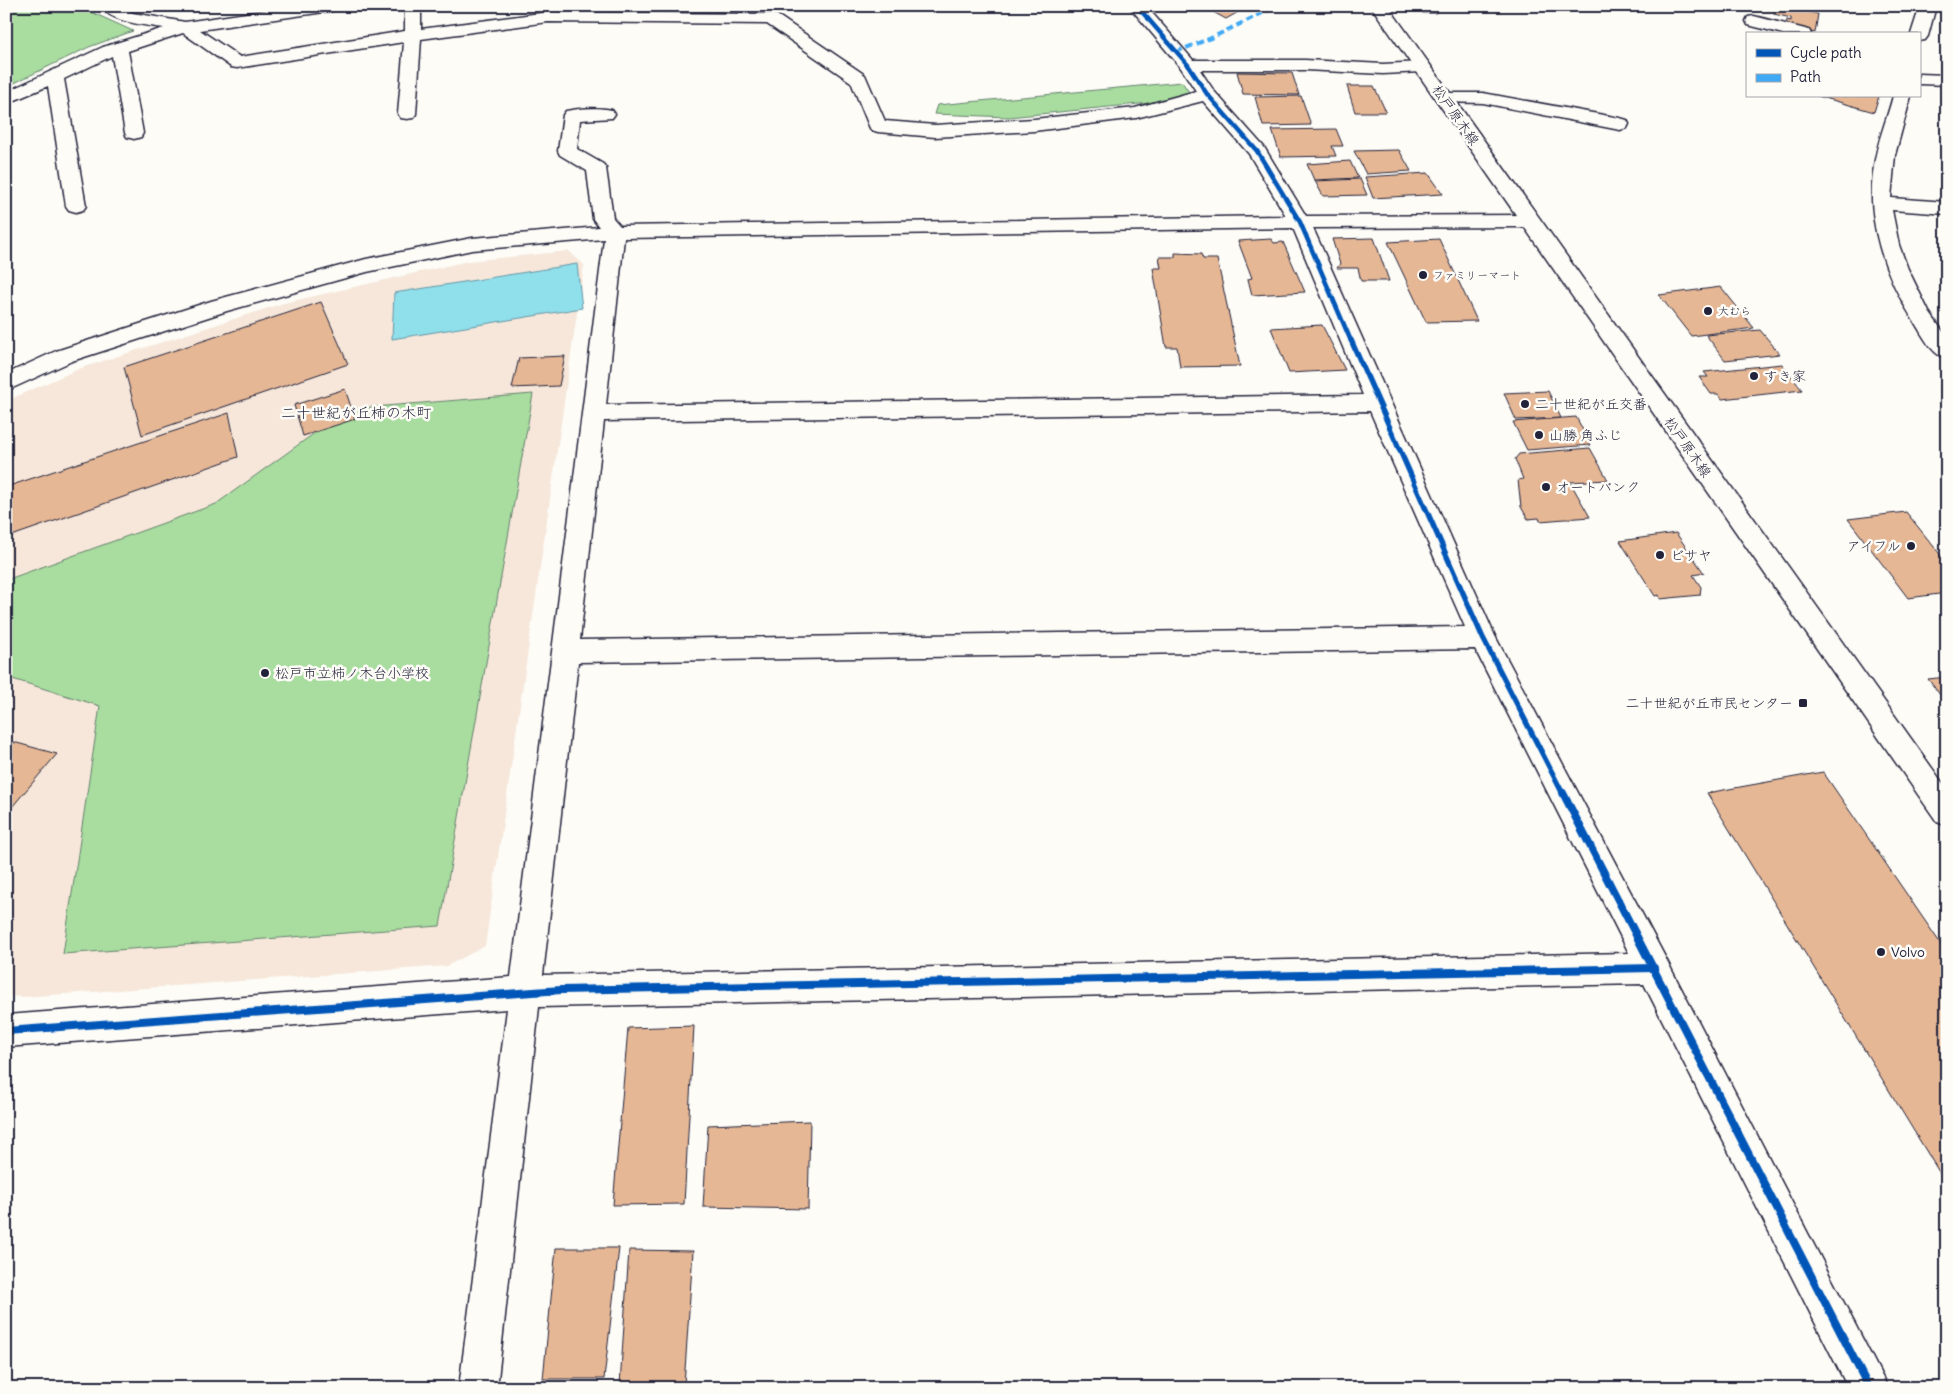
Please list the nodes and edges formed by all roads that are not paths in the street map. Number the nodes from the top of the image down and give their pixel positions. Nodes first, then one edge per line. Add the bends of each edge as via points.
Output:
1 (108, 6) edge
2 (331, 6) edge
3 (413, 6) edge
4 (1137, 6) edge
5 (1379, 6) edge
6 (1928, 6) edge
7 (1754, 22) dead end
8 (184, 27) junction
9 (1795, 32) edge
10 (1920, 33) edge
11 (413, 35) junction
12 (119, 48) junction
13 (1182, 59) junction
14 (1422, 67) junction
15 (55, 77) junction
16 (1920, 79) edge
17 (1947, 80) edge
18 (1207, 94) junction
19 (1444, 98) junction
20 (1901, 98) edge
21 (6, 99) edge
22 (407, 114) dead end
23 (606, 114) dead end
24 (1620, 124) dead end
25 (134, 133) dead end
26 (1881, 203) junction
27 (76, 206) dead end
28 (1947, 208) edge
29 (1529, 221) junction
30 (1300, 222) junction
31 (616, 232) junction
32 (1947, 352) edge
33 (6, 383) edge
34 (1378, 403) junction
35 (594, 413) junction
36 (1483, 638) junction
37 (565, 650) junction
38 (1947, 813) edge
39 (1654, 968) junction
40 (525, 992) junction
41 (6, 1031) edge
42 (478, 1388) edge
43 (1869, 1388) edge

1 - 8 street via 128,17
2 - 8 street
3 - 11 street
4 - 13 street
5 - 14 street, 松戸原木線
6 - 10 street
7 - 9 street
8 - 11 street via 237,63
8 - 12 street
11 - 18 street via 548,17 771,19 859,79 878,126 935,131 1034,125 1136,113
11 - 22 street
12 - 15 street
12 - 25 street
13 - 14 street via 1383,69
13 - 18 street
14 - 19 street, 松戸原木線
15 - 21 street
15 - 27 street
16 - 17 street
18 - 30 street via 1256,151
19 - 24 street via 1483,98
19 - 29 street, 松戸原木線
20 - 26 street via 1882,172
23 - 31 street via 572,115 567,151 596,168 603,219
26 - 28 street
26 - 32 street via 1886,232 1904,286
29 - 30 street
29 - 38 street, 松戸原木線
30 - 31 street
30 - 34 street
31 - 33 street via 472,244 366,266 219,306 64,356
31 - 35 street
34 - 35 street
34 - 36 street
35 - 37 street
36 - 37 street
36 - 39 street
37 - 40 street
39 - 40 street
39 - 43 street
40 - 41 street
40 - 42 street

